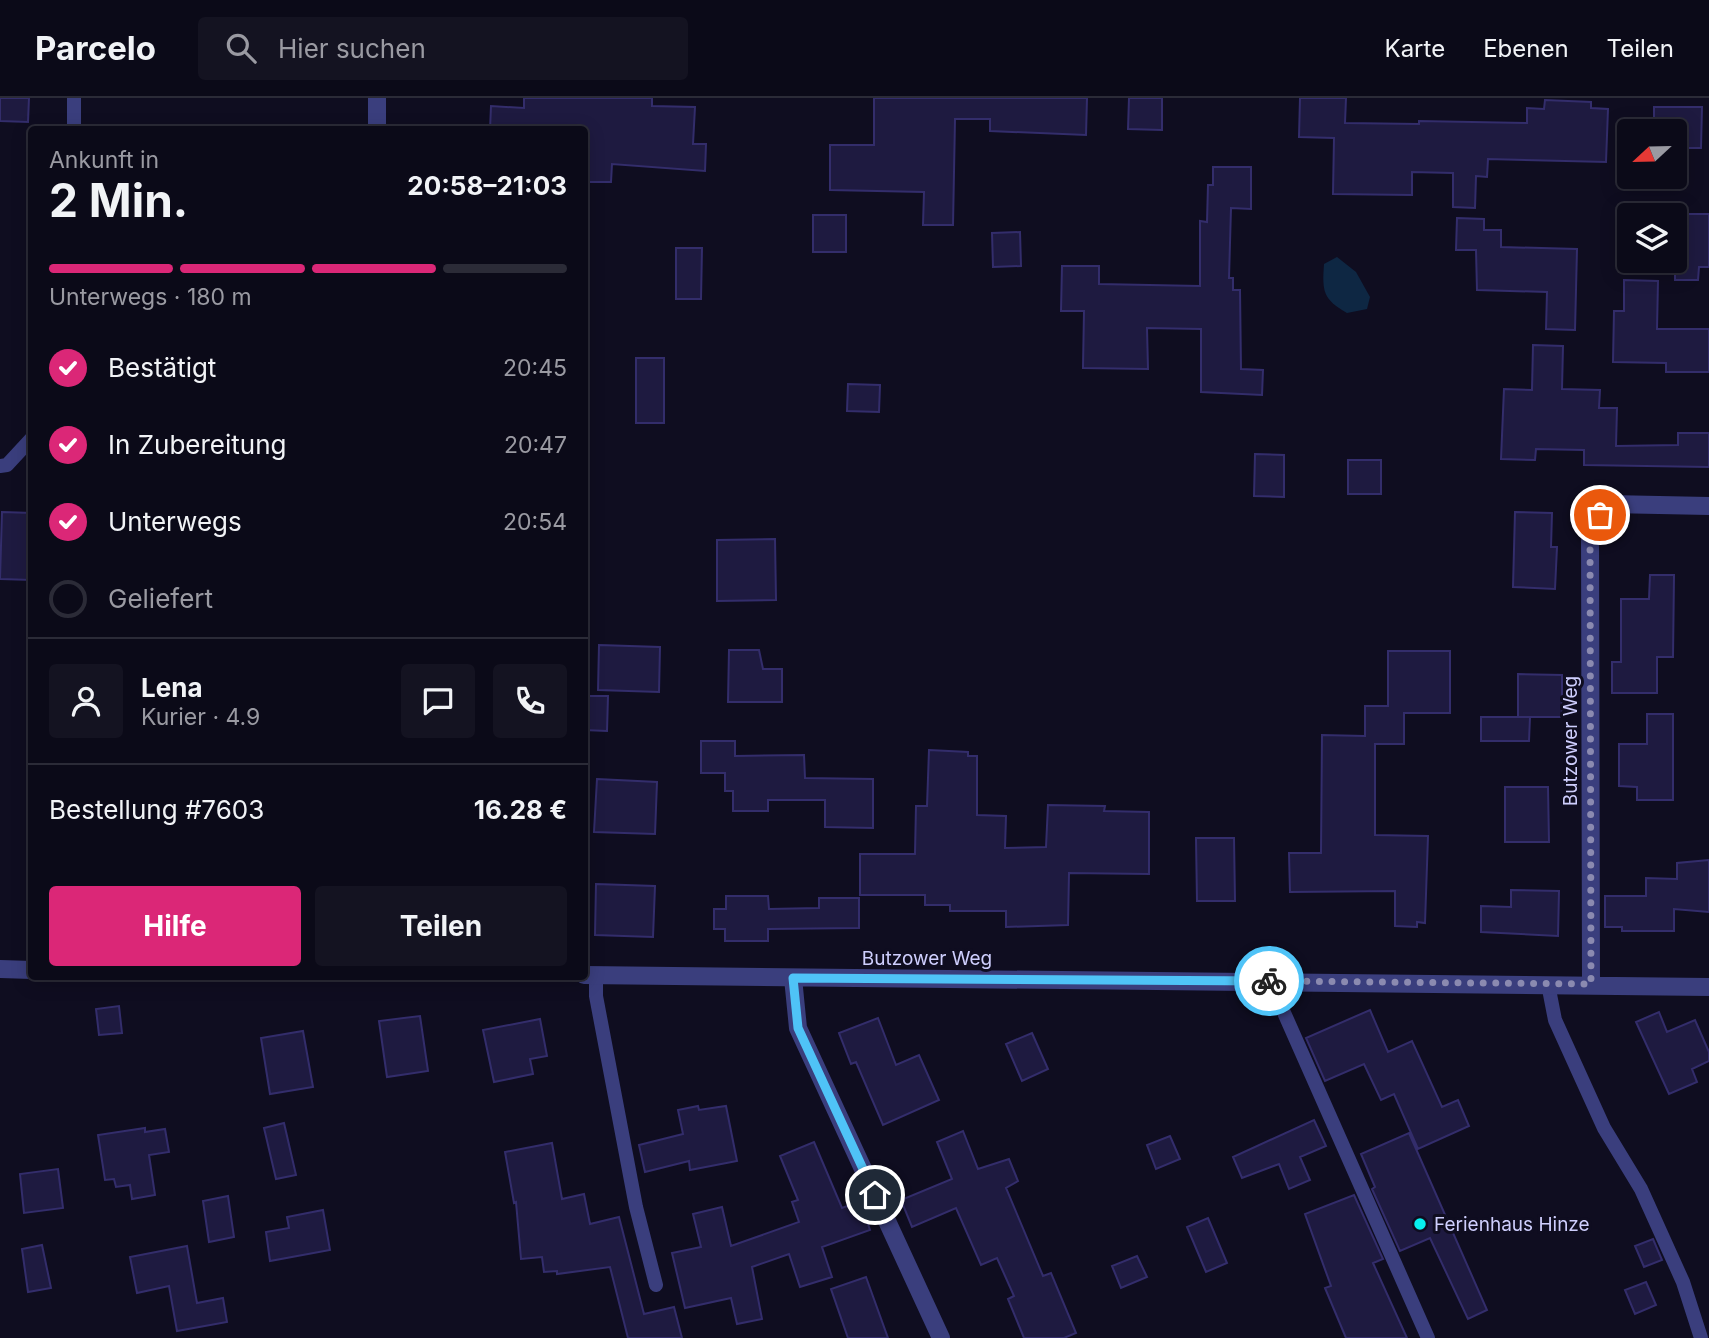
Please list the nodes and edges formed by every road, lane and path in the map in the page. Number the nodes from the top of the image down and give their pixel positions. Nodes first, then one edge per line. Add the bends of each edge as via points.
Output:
1 (74, 98) edge
2 (377, 98) edge
3 (74, 126) edge
4 (377, 126) edge
5 (28, 442) edge
6 (0, 466) edge
7 (1709, 506) edge
8 (0, 969) edge
9 (28, 970) edge
10 (590, 975) edge
11 (793, 978) junction
12 (1270, 981) junction
13 (1548, 984) junction
14 (1591, 984) junction
15 (1709, 987) edge
16 (656, 1285) dead end
17 (942, 1338) edge
18 (1428, 1338) edge
19 (1701, 1338) edge

1 - 3 lane
2 - 4 street
5 - 6 lane via 7,465
7 - 14 street, Butzower Weg via 1609,504 1590,526
8 - 9 street
10 - 11 street, Butzower Weg
10 - 16 lane
11 - 12 street, Butzower Weg
11 - 17 street via 798,1028
12 - 13 street, Butzower Weg
12 - 18 lane
13 - 14 street, Butzower Weg
13 - 19 lane via 1555,1020 1604,1128 1641,1189 1683,1282
14 - 15 street, Butzower Weg

